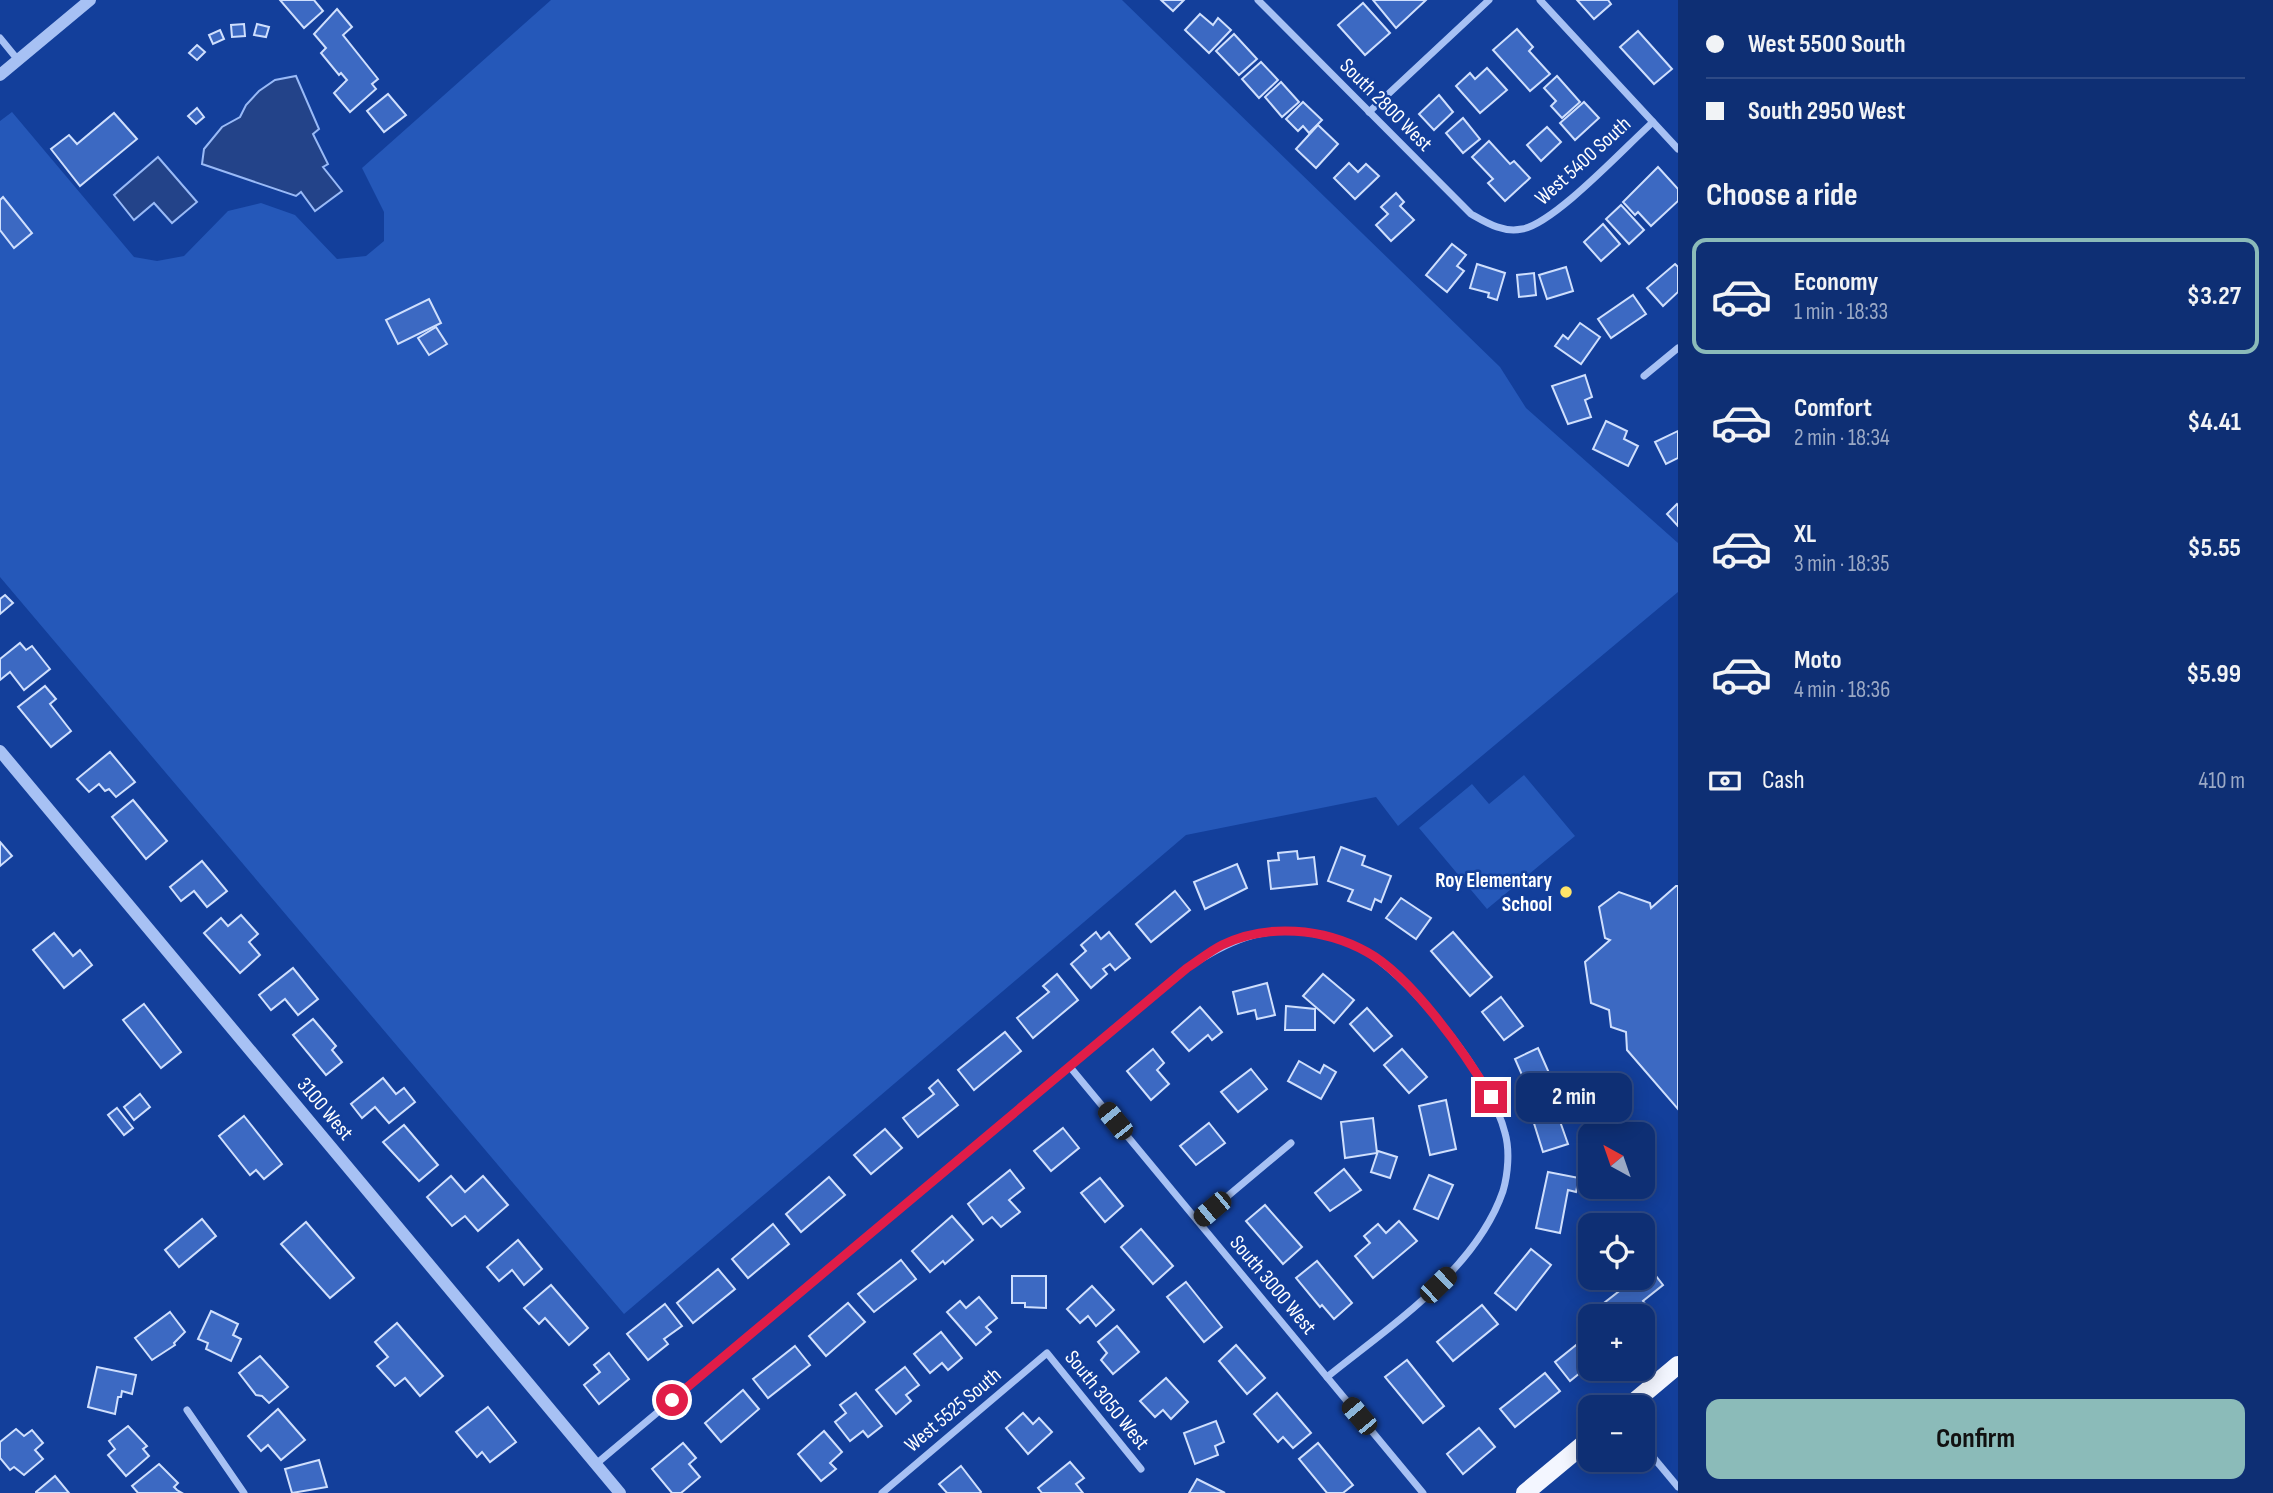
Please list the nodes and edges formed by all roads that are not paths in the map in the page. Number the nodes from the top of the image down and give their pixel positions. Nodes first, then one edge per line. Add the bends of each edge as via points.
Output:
1 (90, 0) edge
2 (1258, 0) edge
3 (1489, 0) edge
4 (1540, 0) edge
5 (0, 38) edge
6 (18, 60) junction
7 (0, 75) edge
8 (1369, 112) junction
9 (1653, 122) junction
10 (1678, 149) edge
11 (1495, 228) joint
12 (1678, 348) edge
13 (1644, 376) dead end
14 (0, 751) edge
15 (1070, 1067) junction
16 (1291, 1143) dead end
17 (1198, 1221) junction
18 (1046, 1353) joint
19 (1678, 1365) edge
20 (1327, 1377) junction
21 (1642, 1395) edge
22 (187, 1410) dead end
23 (1578, 1449) edge
24 (1655, 1459) edge
25 (596, 1464) junction
26 (1141, 1469) dead end
27 (1678, 1487) edge
28 (885, 1492) edge
29 (244, 1493) edge
30 (620, 1493) edge
31 (1423, 1493) edge
32 (1525, 1493) edge

1 - 6 street
2 - 8 street, South 2800 West
3 - 8 street
4 - 9 street
5 - 6 street
6 - 7 street
8 - 11 street, South 2800 West via 1471,214
9 - 10 street
9 - 11 street, West 5400 South via 1548,219 1522,229
12 - 13 street
14 - 25 street, 3100 West
15 - 17 street, South 3000 West
15 - 20 street via 1187,968 1222,945 1262,932 1308,932 1341,940 1399,976 1471,1063 1491,1097 1506,1133 1503,1190 1464,1260
15 - 25 street
16 - 17 street
17 - 20 street, South 3000 West
18 - 26 street, South 3050 West
18 - 28 street, West 5525 South
19 - 21 main road
20 - 31 street, South 3000 West
22 - 29 street
23 - 32 main road
24 - 27 street
25 - 30 street, 3100 West

